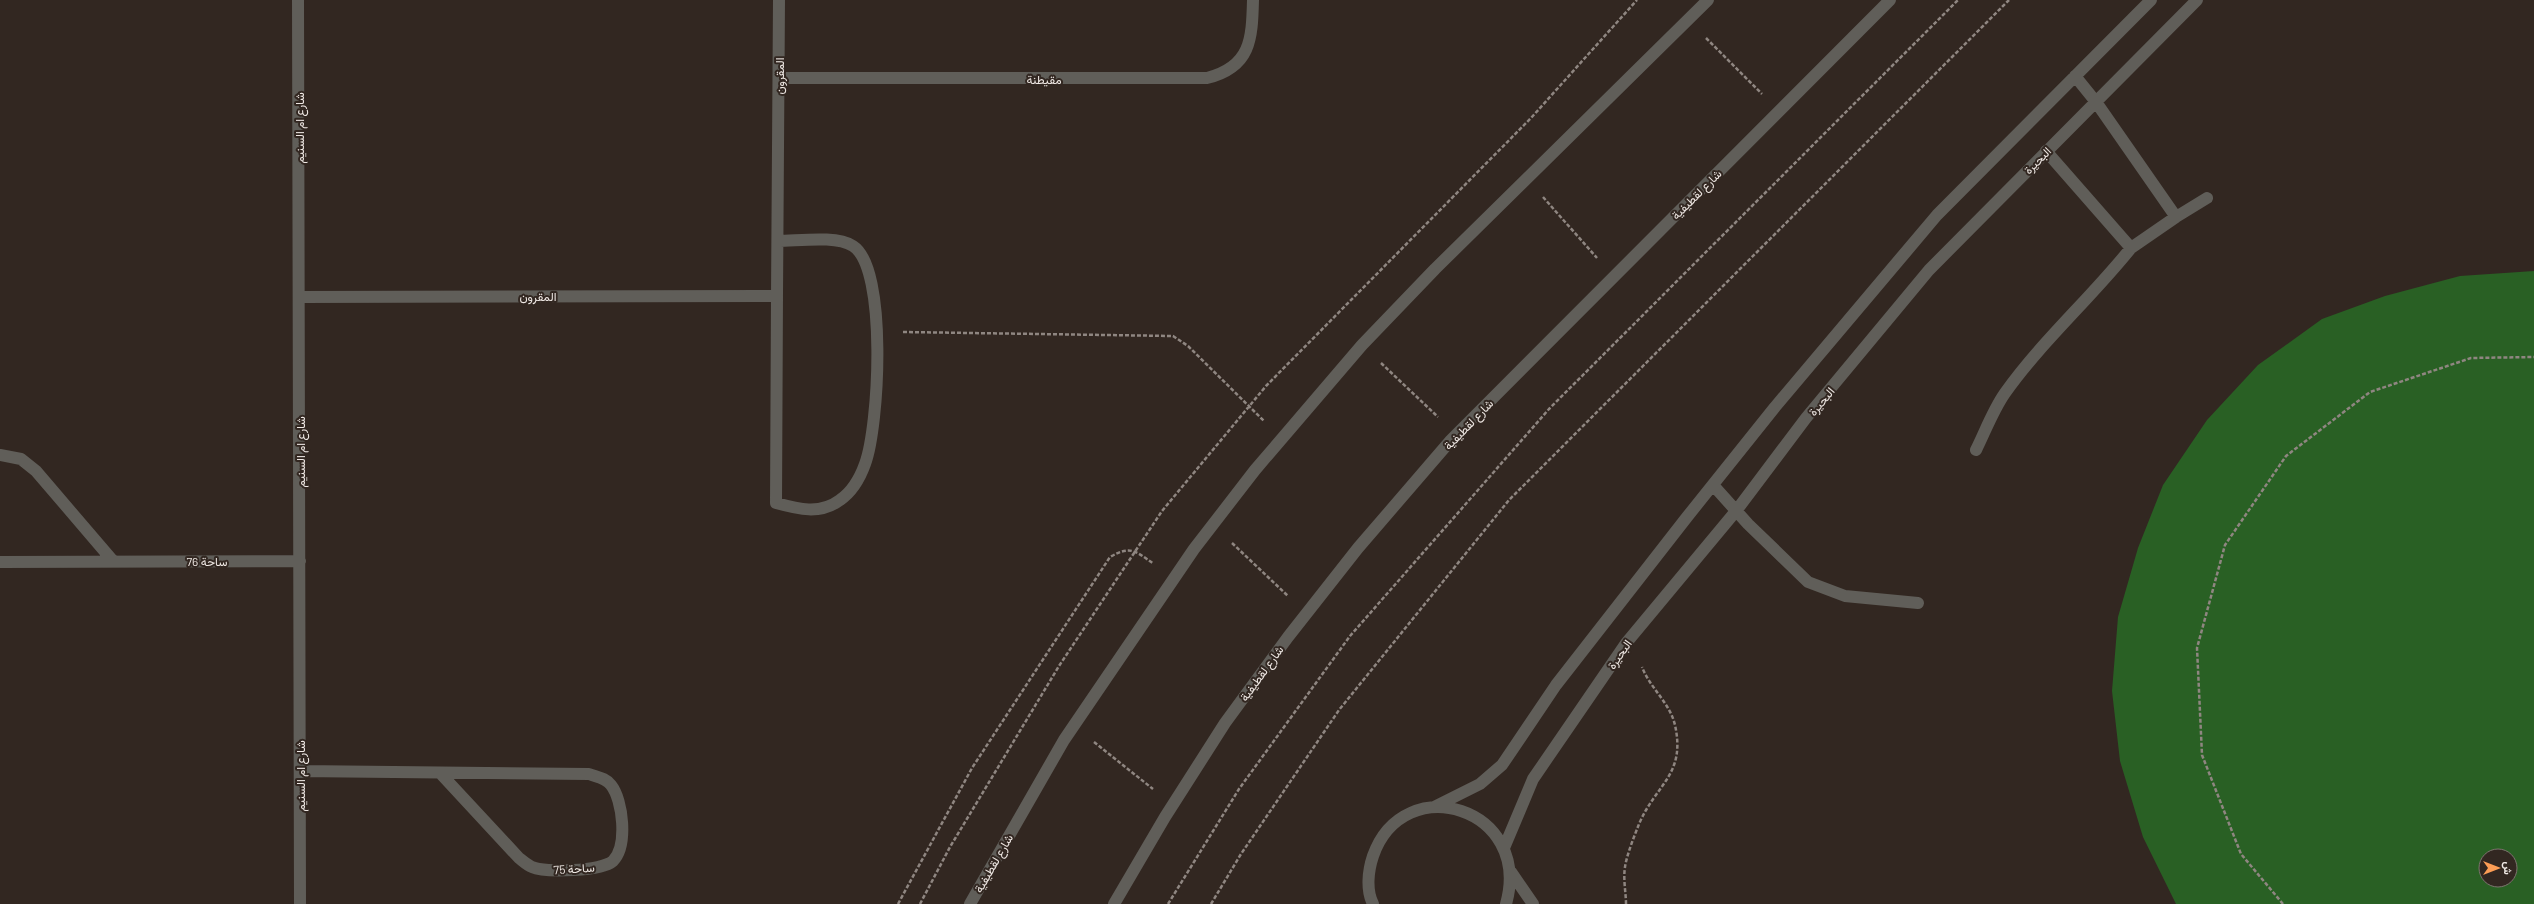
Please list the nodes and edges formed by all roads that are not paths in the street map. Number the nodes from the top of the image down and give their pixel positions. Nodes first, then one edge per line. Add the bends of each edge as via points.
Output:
1 (298, 0) edge
2 (779, 0) edge
3 (1253, 0) edge
4 (1708, 0) edge
5 (1890, 0) edge
6 (2151, 0) edge
7 (2197, 0) edge
8 (2075, 76) junction
9 (779, 78) junction
10 (2096, 102) junction
11 (2046, 151) junction
12 (2207, 198) dead end
13 (2176, 217) junction
14 (778, 241) junction
15 (2131, 248) junction
16 (777, 296) junction
17 (300, 297) junction
18 (1976, 450) dead end
19 (0, 454) edge
20 (1713, 485) junction
21 (1736, 511) junction
22 (113, 561) junction
23 (300, 561) junction
24 (0, 562) edge
25 (1918, 603) dead end
26 (300, 771) junction
27 (442, 774) junction
28 (1434, 807) junction
29 (1504, 848) junction
30 (1511, 872) junction
31 (300, 904) edge
32 (970, 904) edge
33 (1114, 904) edge
34 (1373, 904) edge
35 (1506, 904) edge
36 (1533, 904) edge

1 - 17 street, شارع ام السنيم
2 - 9 street, المقرون
3 - 9 street, مقيطنة via 1250,44 1243,56 1231,68 1207,78
4 - 32 street, شارع لقطيفية via 1362,345 1280,439 1174,578 1073,726
5 - 33 street, شارع لقطيفية via 1457,434 1358,548 1225,723
6 - 8 street
7 - 10 street, البحيرة
8 - 10 street
8 - 20 street via 1937,216 1775,407
9 - 14 street, المقرون
10 - 11 street, البحيرة
10 - 13 street
11 - 15 street
11 - 21 street, البحيرة via 1929,270 1806,418
12 - 13 street
13 - 15 street
14 - 16 street, المقرون
14 - 16 street, المقرون via 839,240 853,246 872,277 876,306 876,373 873,419 866,462 857,484 840,501 820,510 799,509 776,503
15 - 18 street via 2075,309 2005,394
16 - 17 street, المقرون
17 - 23 street, شارع ام السنيم
19 - 22 street via 21,459 36,471
20 - 21 street
20 - 28 street via 1556,685 1502,765 1474,787
21 - 25 street via 1808,582 1845,596
21 - 29 street, البحيرة via 1627,642 1536,773
22 - 23 street, ساحة 76
22 - 24 street, ساحة 76
23 - 26 street, شارع ام السنيم
26 - 27 street, ساحة 75
26 - 31 street, شارع ام السنيم
27 - 27 street, ساحة 75 via 519,858 532,867 548,870 598,868 613,860 622,842 621,806 611,785 603,779 589,774
28 - 29 street via 1468,813 1495,833
28 - 34 street via 1416,811 1386,831 1376,847 1370,864 1368,882
29 - 30 street
30 - 35 street
30 - 36 street

